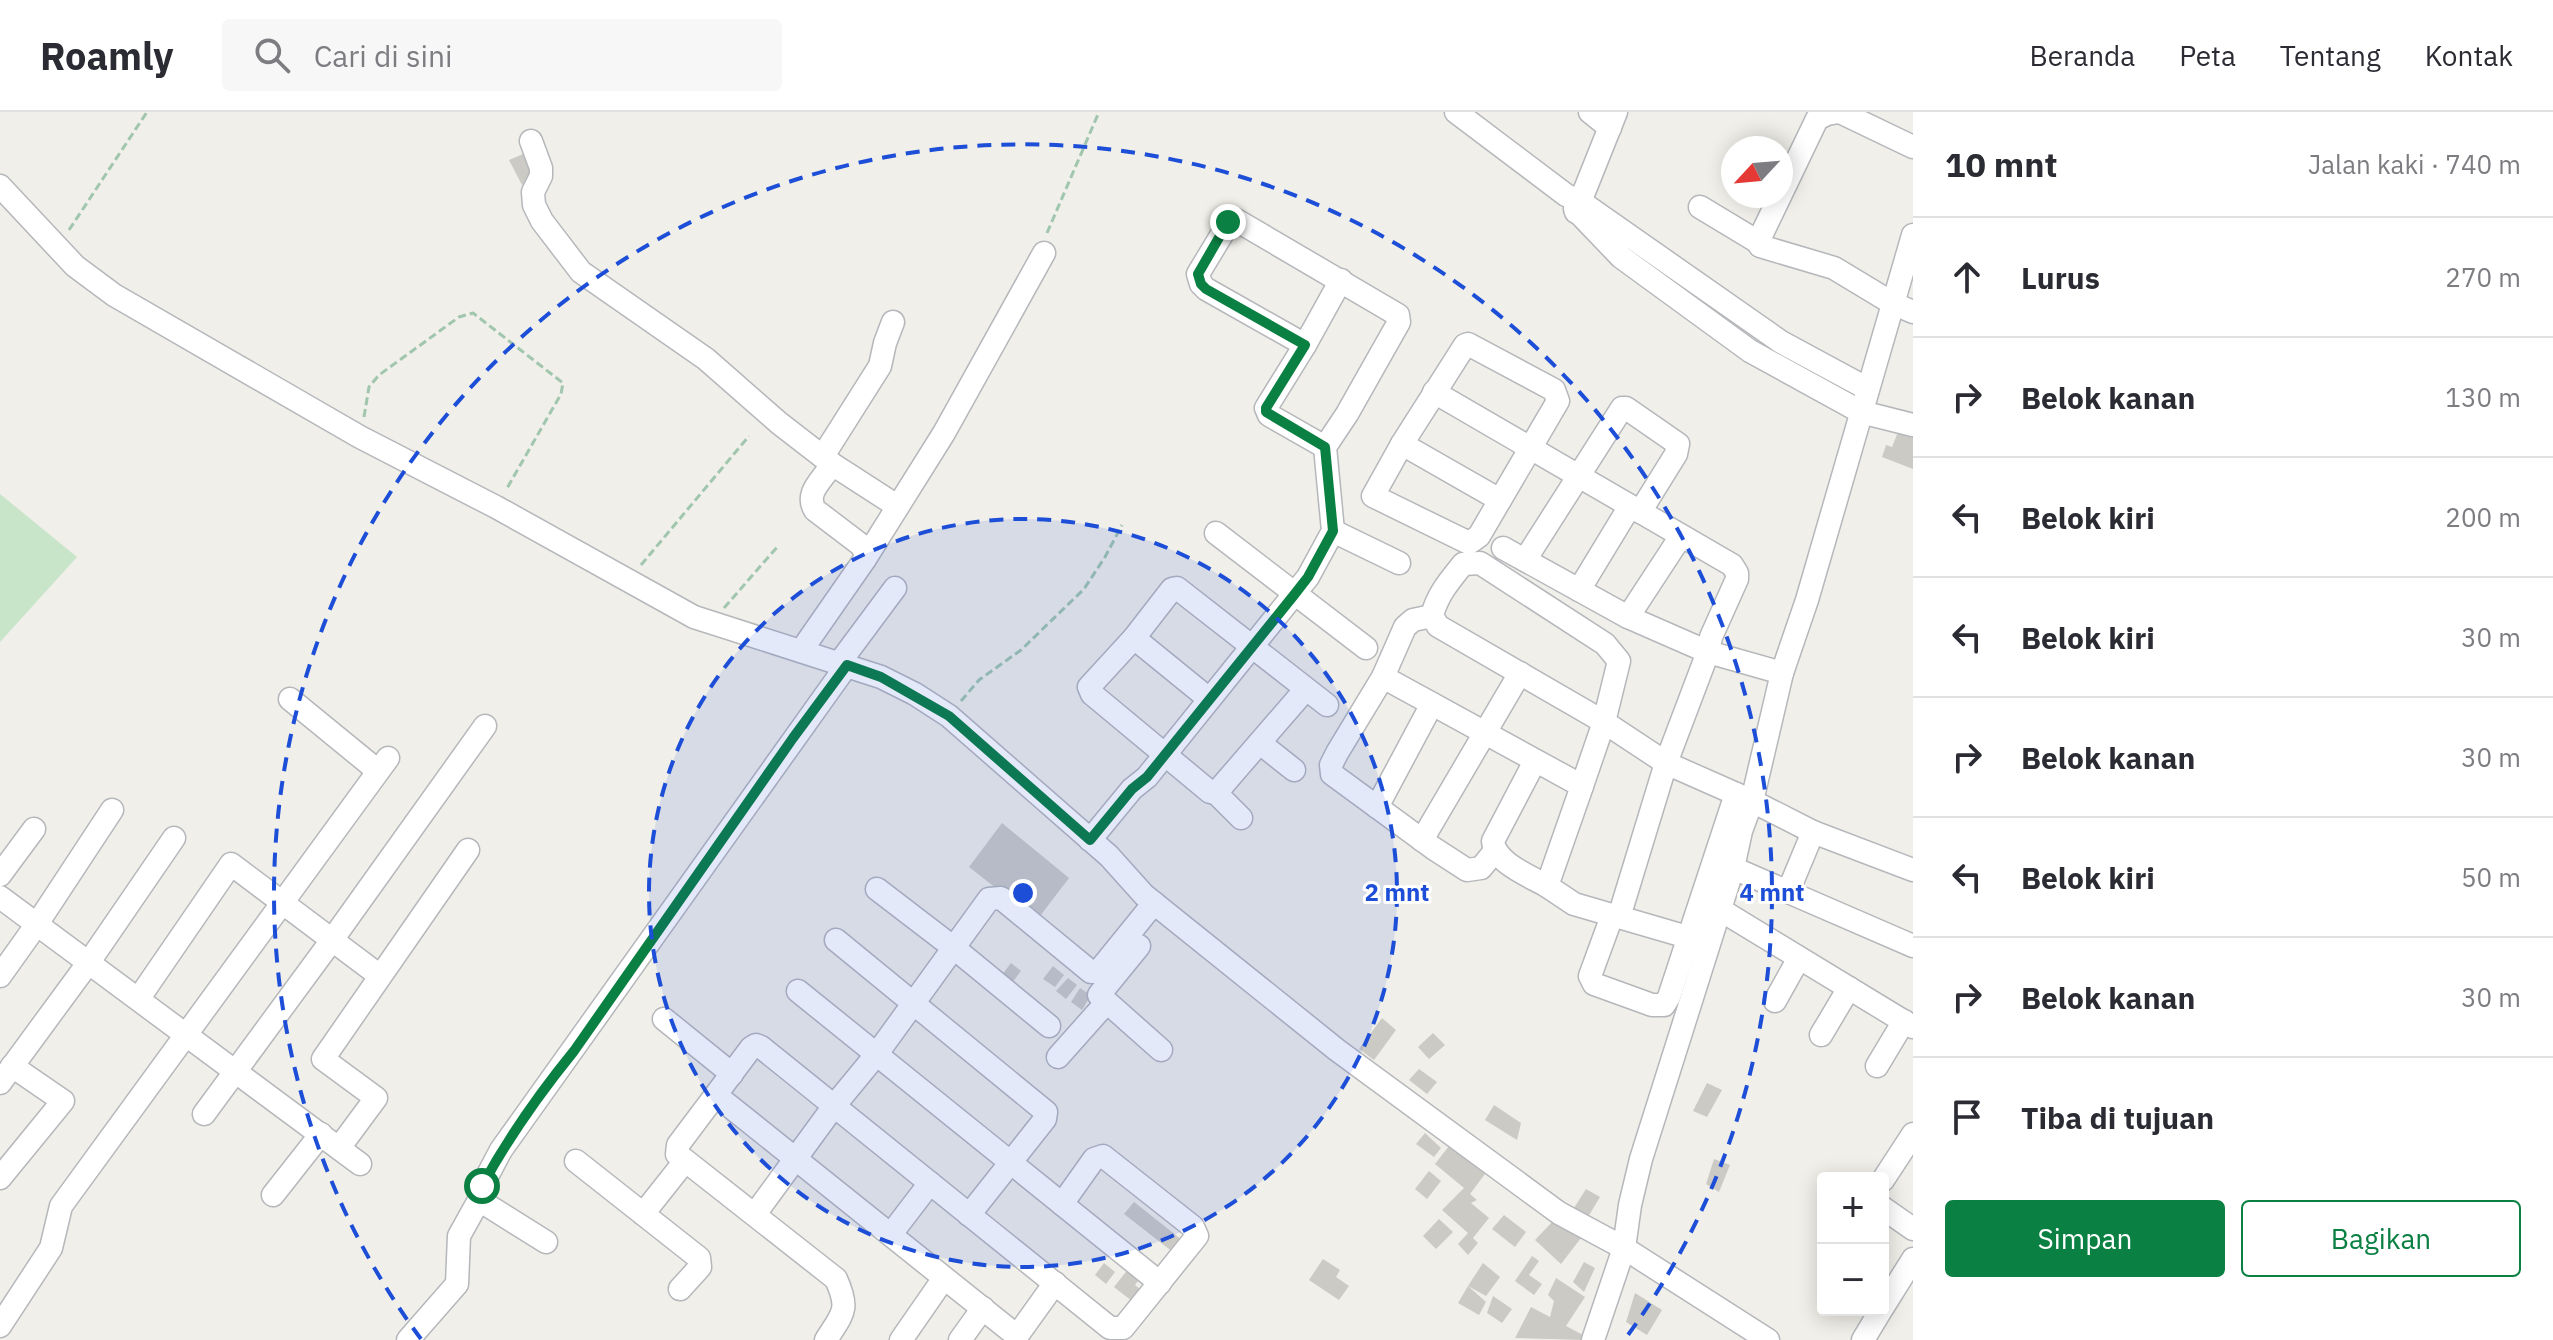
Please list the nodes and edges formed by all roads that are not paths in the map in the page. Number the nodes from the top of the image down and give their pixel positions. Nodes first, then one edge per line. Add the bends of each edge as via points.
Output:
1 (1456, 112) edge
2 (1590, 112) edge
3 (1839, 112) edge
4 (1613, 120) edge
5 (531, 141) dead end
6 (1913, 147) edge
7 (1793, 168) edge
8 (0, 186) edge
9 (1574, 203) junction
10 (1700, 207) dead end
11 (1774, 208) edge
12 (1758, 242) junction
13 (1912, 245) edge
14 (1044, 253) road end
15 (1341, 280) junction
16 (1903, 307) edge
17 (893, 322) dead end
18 (1305, 345) junction
19 (1868, 389) junction
20 (1434, 392) junction
21 (1861, 412) junction
22 (1913, 425) edge
23 (1402, 444) junction
24 (1325, 447) junction
25 (1531, 449) junction
26 (828, 460) junction
27 (1578, 476) junction
28 (1500, 500) junction
29 (897, 506) junction
30 (1635, 509) junction
31 (1333, 531) junction
32 (1216, 533) dead end
33 (1681, 536) junction
34 (1503, 548) dead end
35 (865, 559) junction
36 (1525, 560) junction
37 (1399, 563) dead end
38 (895, 588) dead end
39 (1579, 590) junction
40 (1291, 592) junction
41 (1432, 616) junction
42 (1628, 617) junction
43 (1134, 638) junction
44 (1248, 644) junction
45 (1366, 648) dead end
46 (801, 651) junction
47 (1708, 652) junction
48 (843, 664) junction
49 (1520, 673) junction
50 (1782, 673) junction
51 (1383, 677) junction
52 (1305, 690) junction
53 (1205, 696) junction
54 (290, 699) dead end
55 (1432, 704) junction
56 (1327, 705) dead end
57 (1604, 722) junction
58 (485, 726) dead end
59 (1483, 733) junction
60 (1260, 743) junction
61 (1163, 750) junction
62 (1535, 761) junction
63 (1666, 763) junction
64 (1294, 770) dead end
65 (1582, 786) junction
66 (1216, 793) junction
67 (1744, 798) junction
68 (1377, 807) junction
69 (112, 810) dead end
70 (1241, 818) dead end
71 (34, 829) dead end
72 (1813, 832) junction
73 (174, 838) dead end
74 (1090, 840) junction
75 (1422, 840) junction
76 (468, 850) dead end
77 (1495, 851) junction
78 (1733, 868) junction
79 (1913, 870) edge
80 (0, 875) edge
81 (1547, 886) junction
82 (877, 889) dead end
83 (1788, 892) junction
84 (0, 897) edge
85 (282, 903) junction
86 (1155, 904) junction
87 (1719, 909) junction
88 (1616, 917) junction
89 (37, 924) junction
90 (332, 940) junction
91 (836, 940) dead end
92 (1698, 940) junction
93 (1913, 946) edge
94 (954, 948) junction
95 (1799, 958) junction
96 (89, 962) junction
97 (0, 976) edge
98 (380, 976) junction
99 (1849, 988) junction
100 (798, 991) dead end
101 (139, 998) junction
102 (1775, 1001) dead end
103 (913, 1003) junction
104 (1106, 1003) junction
105 (664, 1019) dead end
106 (1908, 1024) edge
107 (1049, 1026) dead end
108 (187, 1034) junction
109 (1821, 1035) dead end
110 (1161, 1050) dead end
111 (876, 1055) junction
112 (1058, 1057) dead end
113 (1877, 1066) dead end
114 (235, 1069) junction
115 (732, 1074) junction
116 (6, 1075) edge
117 (717, 1096) junction
118 (834, 1106) junction
119 (204, 1114) dead end
120 (321, 1134) junction
121 (1913, 1134) edge
122 (339, 1148) junction
123 (796, 1158) junction
124 (576, 1161) dead end
125 (685, 1161) junction
126 (1011, 1163) junction
127 (360, 1164) dead end
128 (1888, 1172) edge
129 (0, 1178) edge
130 (930, 1183) junction
131 (273, 1195) dead end
132 (479, 1200) junction
133 (1062, 1204) junction
134 (1889, 1212) edge
135 (643, 1214) junction
136 (755, 1214) junction
137 (969, 1215) junction
138 (1913, 1229) edge
139 (891, 1234) junction
140 (546, 1242) dead end
141 (1624, 1248) junction
142 (1913, 1259) edge
143 (944, 1278) junction
144 (1055, 1283) junction
145 (1160, 1283) junction
146 (680, 1289) dead end
147 (1889, 1298) edge
148 (983, 1308) junction
149 (1878, 1316) edge
150 (0, 1326) edge
151 (408, 1340) edge
152 (826, 1340) edge
153 (901, 1340) edge
154 (960, 1340) edge
155 (1593, 1340) edge
156 (1768, 1340) edge
157 (1863, 1340) edge

1 - 9 street
2 - 4 street
3 - 6 street
3 - 7 street via 1817,119
4 - 9 street
5 - 26 street via 541,168 534,205 581,272 706,359
8 - 46 street via 75,266 114,295 360,437 694,617
9 - 19 street via 1768,334
9 - 21 street via 1621,257 1725,335
10 - 12 street
11 - 12 street
12 - 16 street via 1763,248 1834,268
13 - 16 street
14 - 29 street via 952,420
15 - 18 street
15 - 18 street via 1234,219 1198,274 1206,289
15 - 24 street via 1399,320
16 - 19 street
17 - 26 street via 880,366
18 - 24 street via 1266,412
19 - 21 street
20 - 23 street
20 - 25 street
20 - 25 street via 1468,344 1548,386 1558,401
21 - 22 street
21 - 50 street
23 - 28 street
23 - 28 street via 1373,496 1469,543 1479,536
24 - 31 street
25 - 27 street
25 - 28 street
26 - 29 street
26 - 35 street via 827,475 810,496 811,503 861,545
27 - 30 street
27 - 30 street via 1618,412 1626,408 1678,444
27 - 36 street
29 - 35 street
30 - 33 street
30 - 39 street
31 - 37 street
31 - 40 street
32 - 40 street
33 - 42 street
33 - 47 street via 1737,573
34 - 36 street
35 - 46 street
36 - 39 street
38 - 48 street
39 - 42 street
40 - 44 street
40 - 45 street
41 - 49 street via 1438,626
41 - 51 street via 1405,627
41 - 57 street via 1443,588 1463,564 1480,563 1616,655 1619,661
42 - 47 street
43 - 44 street via 1175,588
43 - 53 street
43 - 61 street via 1092,682 1090,691
44 - 52 street
44 - 53 street
46 - 48 street
47 - 50 street
47 - 63 street
48 - 74 street via 881,677 949,716
48 - 132 street via 501,1150
49 - 57 street
49 - 59 street
50 - 67 street
51 - 55 street
51 - 68 street via 1330,768
52 - 56 street
52 - 60 street
53 - 61 street
54 - 85 street via 383,764
55 - 59 street
55 - 68 street
57 - 63 street
57 - 65 street
58 - 90 street
59 - 62 street
59 - 75 street
60 - 64 street
60 - 66 street
61 - 66 street
61 - 74 street
62 - 65 street
62 - 77 street via 1493,841
63 - 67 street
63 - 88 street
65 - 81 street
66 - 70 street
67 - 72 street
67 - 78 street
67 - 92 street
68 - 75 street
69 - 89 street
71 - 80 street
72 - 79 street
72 - 83 street
73 - 96 street
74 - 86 street
75 - 77 street via 1467,870 1486,865
76 - 98 street via 461,876
77 - 81 street
78 - 83 street
78 - 87 street
81 - 88 street via 1574,904
82 - 94 street
83 - 93 street
84 - 89 street
85 - 90 street
85 - 101 street via 231,864
85 - 108 street
86 - 94 street via 1085,967 999,897 985,903
86 - 104 street via 1099,995
86 - 141 street via 1337,1050 1497,1168 1559,1213
87 - 92 street
87 - 95 street
88 - 92 street
88 - 92 street via 1590,976 1594,984 1652,1005 1666,1003
89 - 96 street
89 - 97 street
90 - 98 street
90 - 114 street
91 - 103 street
92 - 141 street via 1641,1159
94 - 103 street
94 - 107 street
95 - 99 street
95 - 102 street
96 - 101 street
96 - 116 street
98 - 122 street via 323,1059 376,1098
99 - 106 street
99 - 109 street
100 - 111 street
101 - 108 street
103 - 111 street
103 - 126 street via 1046,1112
104 - 110 street
104 - 112 street
105 - 115 street
106 - 113 street
108 - 114 street
108 - 150 street via 61,1206 51,1248
111 - 118 street
111 - 126 street
114 - 119 street
114 - 120 street
115 - 117 street
115 - 118 street via 756,1045
116 - 129 street via 63,1101
117 - 123 street
117 - 125 street via 678,1145 677,1154
118 - 123 street
118 - 130 street
120 - 122 street
120 - 131 street
121 - 128 street
122 - 127 street
123 - 136 street
123 - 139 street
124 - 135 street
125 - 135 street
125 - 136 street
126 - 133 street
126 - 137 street
130 - 137 street
130 - 139 street
132 - 140 street
132 - 151 street via 459,1236 457,1284
133 - 145 street
133 - 145 street via 1094,1159 1103,1156 1193,1227 1197,1236
134 - 138 street
135 - 146 street via 699,1258 700,1267
136 - 152 street via 836,1279 845,1310
137 - 144 street
139 - 143 street
141 - 155 street
141 - 156 street
142 - 147 street
143 - 148 street
143 - 153 street
144 - 145 street via 1116,1330
144 - 148 street via 1017,1336
148 - 154 street
149 - 157 street

